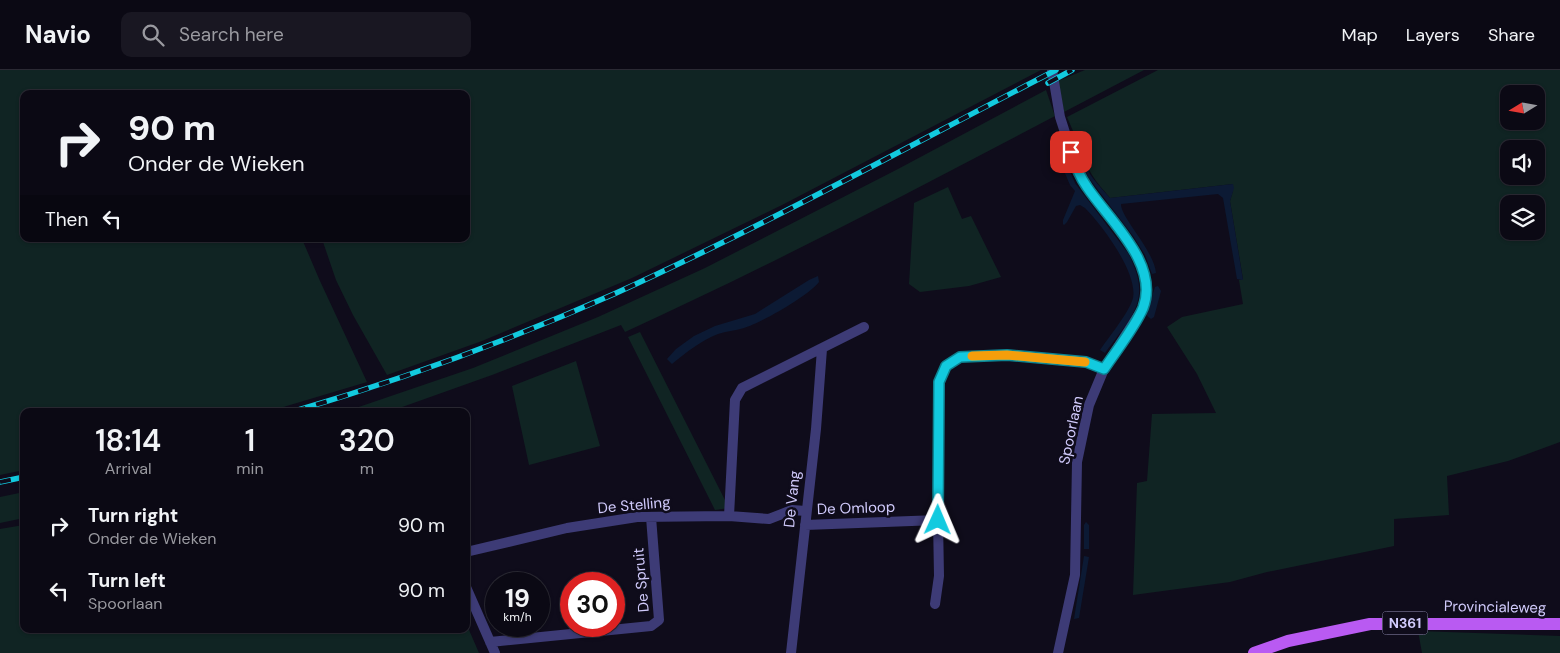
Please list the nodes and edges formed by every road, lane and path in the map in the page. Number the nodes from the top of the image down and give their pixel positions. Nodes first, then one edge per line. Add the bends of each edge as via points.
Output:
1 (1052, 70) edge
2 (864, 328) dead end
3 (822, 349) junction
4 (1104, 369) junction
5 (806, 511) junction
6 (728, 516) junction
7 (651, 517) junction
8 (938, 520) junction
9 (804, 525) junction
10 (470, 551) edge
11 (470, 596) edge
12 (935, 604) dead end
13 (1560, 624) edge
14 (490, 642) junction
15 (495, 653) edge
16 (791, 653) edge
17 (1058, 653) edge
18 (1254, 653) edge

1 - 4 street, Spoorlaan via 1060,117 1078,173 1134,250 1145,276 1143,308
2 - 3 street
3 - 5 street, De Vang
3 - 6 street via 742,388 735,400
4 - 8 street via 1086,362 1007,355 960,357 946,366 939,382
4 - 17 street, Spoorlaan via 1089,406 1077,462 1075,575
5 - 6 street, De Stelling via 792,510 769,518
5 - 9 street, De Vang
6 - 7 street, De Stelling
7 - 10 street, De Stelling via 567,528
7 - 14 street, De Spruit via 659,620 650,626
8 - 9 street, De Omloop
8 - 12 street via 939,576
9 - 16 street, De Vang
11 - 14 street
13 - 18 main road, Provincialeweg / N361 via 1370,624 1288,641
14 - 15 street

